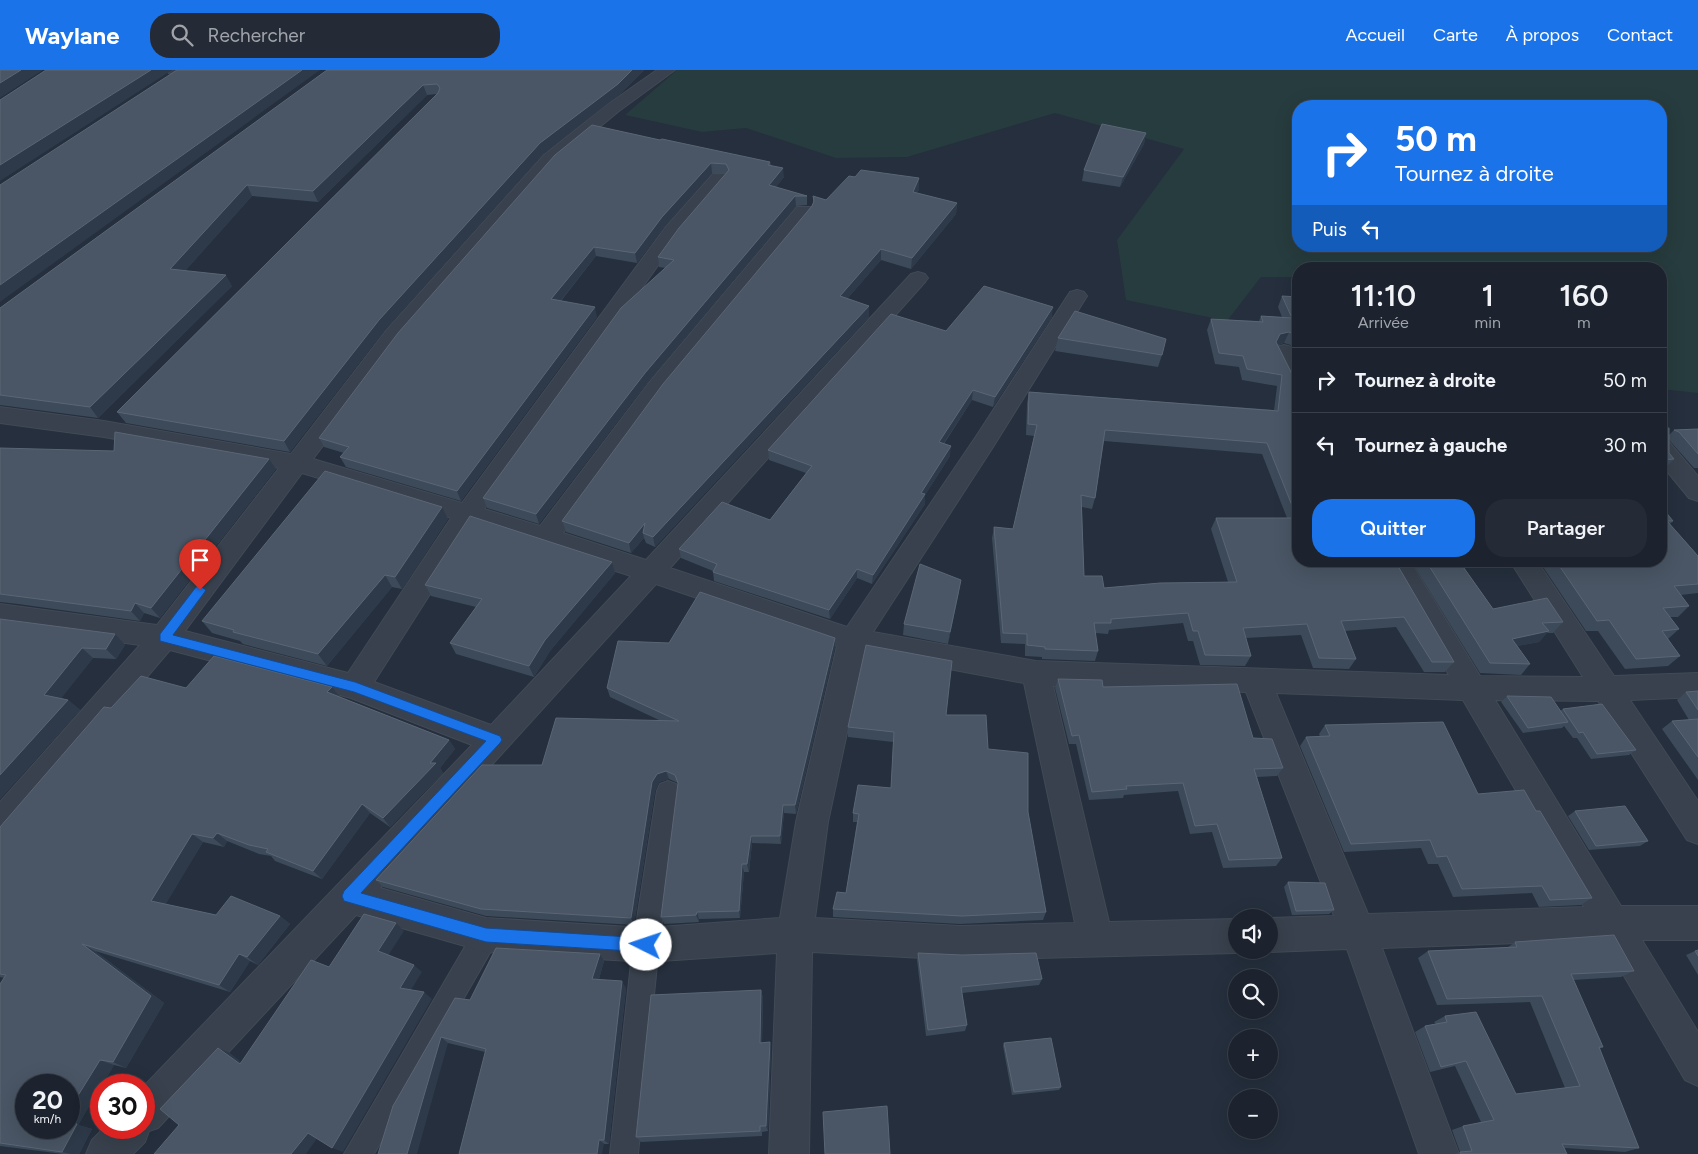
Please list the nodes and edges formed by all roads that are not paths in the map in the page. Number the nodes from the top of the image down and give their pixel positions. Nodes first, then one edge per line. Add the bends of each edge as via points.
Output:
1 (181, 70) edge
2 (667, 70) edge
3 (160, 85) edge
4 (719, 178) edge
5 (804, 211) dead end
6 (918, 278) dead end
7 (1077, 296) dead end
8 (1284, 352) dead end
9 (1292, 369) edge
10 (0, 415) edge
11 (1667, 455) edge
12 (296, 463) junction
13 (1698, 492) edge
14 (468, 514) junction
15 (546, 537) junction
16 (1399, 567) edge
17 (1527, 567) edge
18 (652, 572) junction
19 (0, 615) edge
20 (164, 637) junction
21 (853, 640) junction
22 (1036, 673) junction
23 (1256, 680) junction
24 (1698, 685) edge
25 (355, 687) junction
26 (1469, 688) junction
27 (1608, 689) junction
28 (495, 740) junction
29 (668, 791) dead end
30 (0, 825) edge
31 (1698, 829) edge
32 (349, 896) junction
33 (1612, 923) junction
34 (1698, 923) edge
35 (795, 934) junction
36 (1359, 934) junction
37 (486, 935) junction
38 (1228, 936) edge
39 (1278, 936) edge
40 (1096, 939) junction
41 (646, 945) junction
42 (1698, 1067) edge
43 (155, 1102) edge
44 (120, 1139) edge
45 (106, 1154) edge
46 (358, 1154) edge
47 (624, 1154) edge
48 (789, 1154) edge
49 (1439, 1154) edge

1 - 3 street
2 - 12 street via 550,159 393,337
4 - 14 street via 672,232
5 - 15 street via 656,389
6 - 18 street
7 - 21 street via 986,441
8 - 9 street
10 - 12 street via 111,422
11 - 13 street
12 - 14 street
12 - 20 street
14 - 15 street
14 - 25 street
15 - 18 street
16 - 26 street
17 - 27 street
18 - 21 street
18 - 28 street
19 - 20 street
20 - 25 street
20 - 30 street
21 - 22 street
21 - 35 street via 812,822
22 - 23 street
22 - 40 street
23 - 26 street
23 - 36 street
24 - 27 street
25 - 28 street
26 - 27 street
26 - 33 street
27 - 31 street
28 - 32 street
29 - 41 lane
32 - 37 street
32 - 43 street
33 - 34 street
33 - 36 street
33 - 42 street
35 - 40 street via 960,943
35 - 41 street
35 - 48 street
36 - 39 street
36 - 49 street
37 - 41 street
37 - 46 lane
38 - 40 street
41 - 47 lane
44 - 45 street

